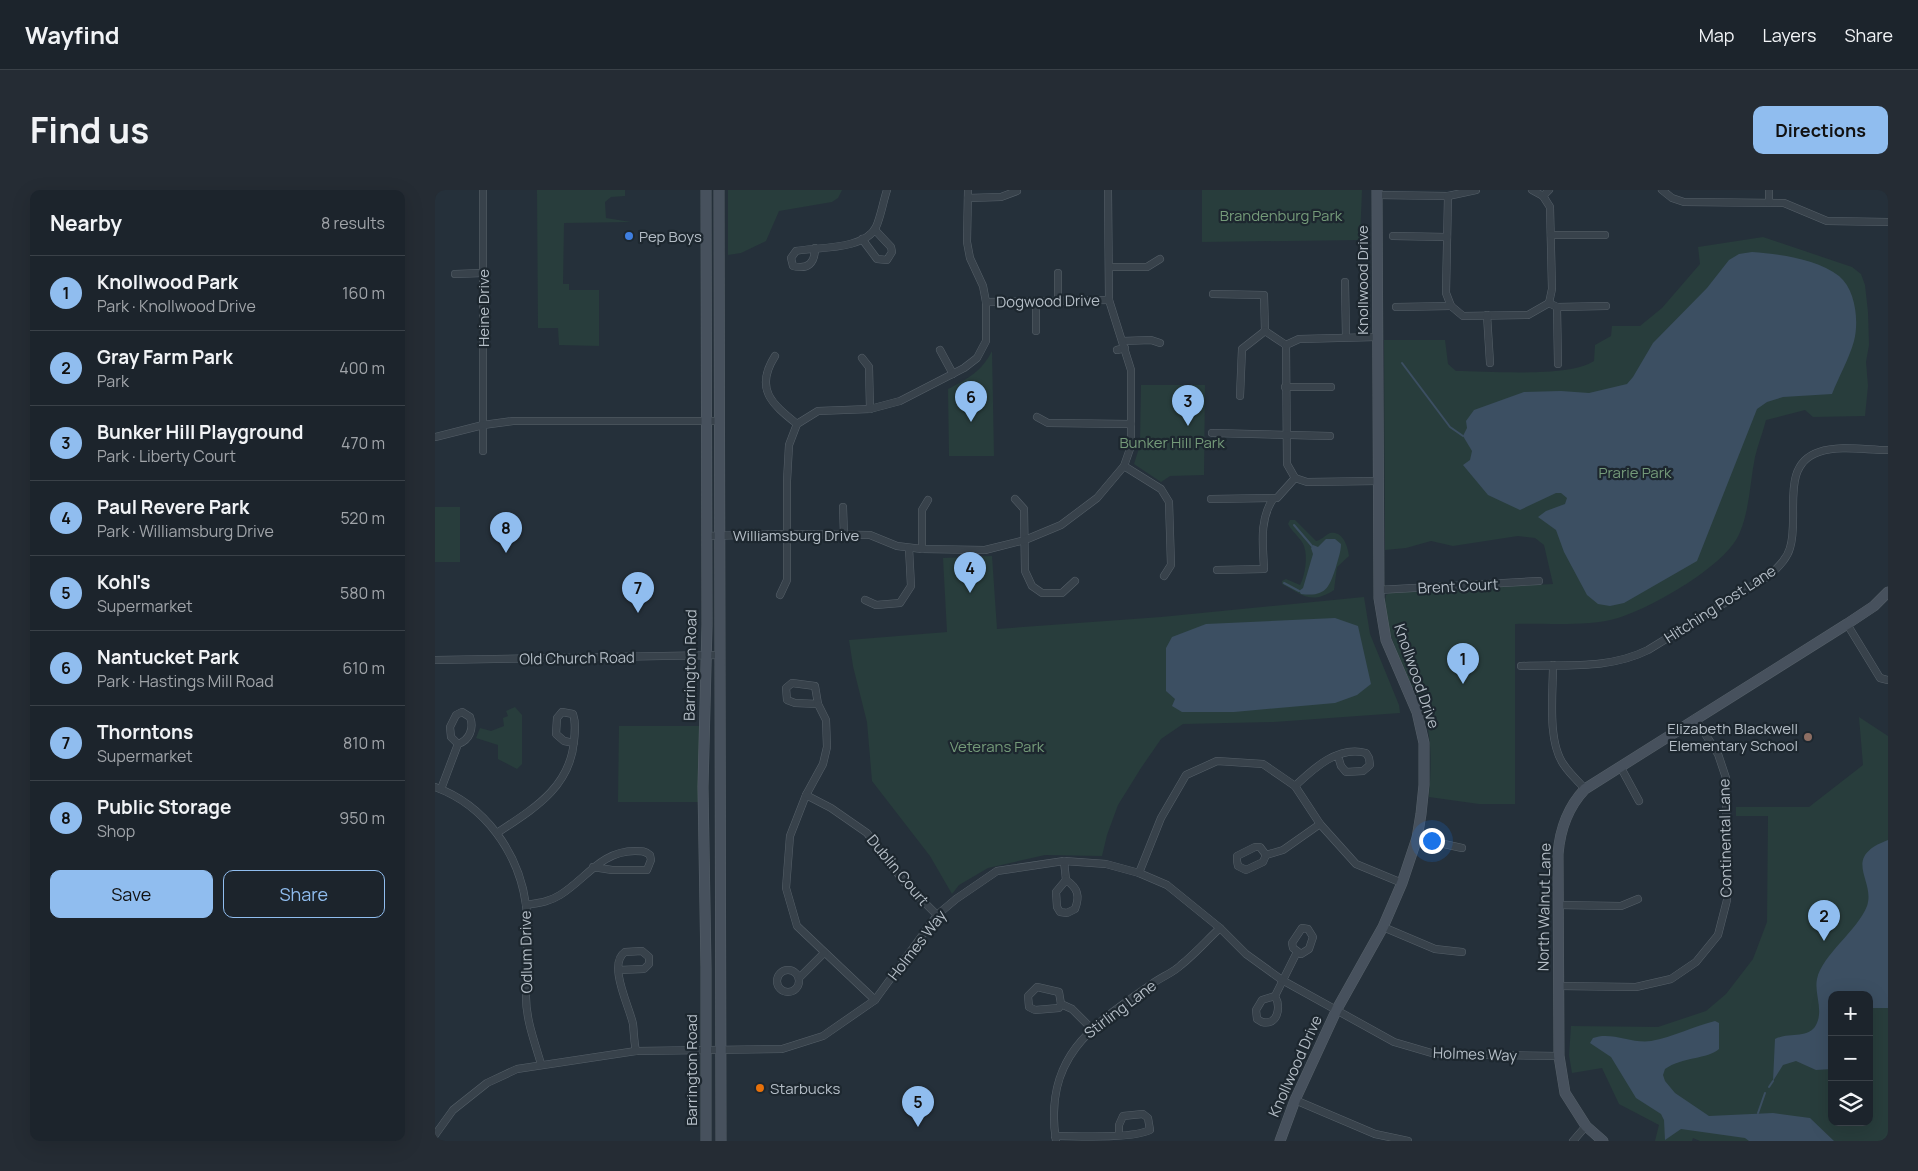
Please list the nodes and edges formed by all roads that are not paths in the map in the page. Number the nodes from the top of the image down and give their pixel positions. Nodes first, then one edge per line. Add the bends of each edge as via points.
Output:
1 (483, 190) edge
2 (706, 190) edge
3 (719, 190) edge
4 (887, 190) edge
5 (968, 190) edge
6 (1109, 190) edge
7 (1476, 190) edge
8 (1531, 190) edge
9 (1549, 190) edge
10 (1662, 190) edge
11 (1769, 190) edge
12 (1017, 191) edge
13 (1377, 192) edge
14 (1429, 193) edge
15 (1448, 196) junction
16 (1543, 196) junction
17 (968, 198) junction
18 (1769, 202) junction
19 (1888, 222) edge
20 (875, 230) junction
21 (1551, 235) junction
22 (1605, 235) dead end
23 (1393, 236) dead end
24 (1447, 237) junction
25 (862, 239) junction
26 (815, 248) dead end
27 (1160, 259) dead end
28 (1111, 267) junction
29 (483, 273) junction
30 (1058, 273) dead end
31 (455, 274) dead end
32 (1345, 282) dead end
33 (1213, 294) dead end
34 (1059, 300) junction
35 (1109, 300) junction
36 (986, 302) junction
37 (1036, 302) junction
38 (1549, 304) junction
39 (1451, 306) junction
40 (1606, 306) dead end
41 (1396, 307) dead end
42 (1557, 307) junction
43 (1487, 316) junction
44 (1265, 330) junction
45 (1036, 331) dead end
46 (1346, 337) junction
47 (1377, 337) junction
48 (1160, 343) dead end
49 (1286, 345) junction
50 (1122, 346) junction
51 (940, 350) dead end
52 (775, 356) dead end
53 (862, 358) dead end
54 (1490, 363) dead end
55 (1558, 364) dead end
56 (953, 374) junction
57 (1285, 387) junction
58 (1331, 387) dead end
59 (1240, 396) dead end
60 (870, 409) junction
61 (1037, 418) dead end
62 (706, 421) junction
63 (719, 421) junction
64 (797, 424) junction
65 (1131, 424) junction
66 (483, 425) junction
67 (1212, 434) dead end
68 (1286, 436) junction
69 (1330, 436) dead end
70 (435, 437) edge
71 (1888, 450) edge
72 (483, 451) dead end
73 (1124, 466) junction
74 (1295, 478) junction
75 (1378, 481) junction
76 (1015, 499) dead end
77 (1211, 499) dead end
78 (1273, 499) junction
79 (928, 500) dead end
80 (843, 507) dead end
81 (787, 534) junction
82 (719, 535) junction
83 (844, 535) junction
84 (707, 536) junction
85 (1025, 540) junction
86 (909, 548) junction
87 (922, 549) junction
88 (1217, 570) dead end
89 (1164, 576) dead end
90 (1539, 581) dead end
91 (1075, 582) dead end
92 (1378, 590) junction
93 (1888, 592) edge
94 (780, 595) dead end
95 (865, 600) dead end
96 (1847, 624) junction
97 (706, 655) junction
98 (719, 655) junction
99 (435, 660) edge
100 (1553, 665) junction
101 (1521, 666) dead end
102 (1888, 680) edge
103 (817, 704) junction
104 (1695, 718) junction
105 (458, 744) dead end
106 (574, 744) dead end
107 (1338, 756) junction
108 (1620, 766) junction
109 (1295, 786) junction
110 (438, 788) edge
111 (1585, 789) junction
112 (806, 795) junction
113 (1639, 801) dead end
114 (1320, 824) junction
115 (497, 833) junction
116 (1417, 838) junction
117 (1462, 848) dead end
118 (1266, 855) dead end
119 (1064, 861) junction
120 (593, 867) junction
121 (1139, 874) junction
122 (1066, 880) junction
123 (1402, 883) junction
124 (1638, 899) dead end
125 (526, 905) junction
126 (1559, 905) junction
127 (937, 916) junction
128 (1383, 927) junction
129 (1220, 928) junction
130 (1297, 952) dead end
131 (1462, 952) dead end
132 (824, 953) junction
133 (619, 970) dead end
134 (800, 977) dead end
135 (1282, 980) junction
136 (1559, 986) junction
137 (1275, 996) dead end
138 (875, 1000) junction
139 (1061, 1004) junction
140 (1337, 1009) junction
141 (1092, 1028) junction
142 (706, 1050) junction
143 (720, 1050) junction
144 (636, 1052) junction
145 (1559, 1056) junction
146 (541, 1064) junction
147 (1295, 1100) junction
148 (1586, 1126) junction
149 (1119, 1134) junction
150 (435, 1135) edge
151 (1055, 1139) edge
152 (706, 1141) edge
153 (721, 1141) edge
154 (1280, 1141) edge
155 (1408, 1141) edge
156 (1573, 1141) edge
157 (1603, 1141) edge

1 - 29 street, Heine Drive
2 - 62 main road, Barrington Road
3 - 63 main road, Barrington Road
4 - 20 street
5 - 17 street
6 - 28 street, Williamsburg Drive
7 - 15 street
8 - 16 street
9 - 16 street
10 - 18 street via 1672,198 1689,202
11 - 18 street
12 - 17 street via 1001,197
13 - 14 street
13 - 47 main road, Knollwood Drive
14 - 15 street
15 - 24 street
16 - 21 street via 1550,207
17 - 36 street via 968,250
18 - 19 street via 1787,203 1827,221
20 - 25 street
20 - 25 street via 891,247 887,260 877,259
21 - 22 street
21 - 38 street
23 - 24 street
24 - 39 street via 1446,293
25 - 26 street via 845,246
27 - 28 street via 1147,267
28 - 35 street, Williamsburg Drive
29 - 31 street
29 - 66 street, Heine Drive
30 - 34 street
32 - 46 street
33 - 44 street via 1264,295
34 - 35 street, Dogwood Drive
34 - 37 street, Dogwood Drive
35 - 50 street, Williamsburg Drive
36 - 37 street, Dogwood Drive
36 - 56 street via 986,341 977,358
37 - 45 street
38 - 42 street
38 - 43 street via 1528,315
39 - 41 street
39 - 43 street via 1463,316
40 - 42 street
42 - 55 street
43 - 54 street
44 - 49 street
44 - 59 street via 1242,349
46 - 47 street
46 - 49 street via 1299,338
47 - 75 main road, Knollwood Drive
48 - 50 street via 1151,340
49 - 57 street
50 - 65 street, Williamsburg Drive via 1131,370
51 - 56 street
52 - 64 street via 768,368 767,396 774,406
53 - 60 street via 869,367
56 - 60 street via 900,401
57 - 58 street
57 - 68 street
60 - 64 street via 818,411
61 - 65 street via 1048,424
62 - 63 street
62 - 66 street via 513,421
62 - 84 main road, Barrington Road
63 - 82 main road, Barrington Road
64 - 81 street via 789,445
65 - 73 street, Williamsburg Drive via 1131,446
66 - 70 street
66 - 72 street, Heine Drive
67 - 68 street
68 - 69 street
68 - 74 street via 1287,464
71 - 100 street, Hitching Post Lane via 1835,449 1803,459 1793,489 1794,530 1790,549 1782,564 1770,575 1638,655 1604,664
73 - 85 street, Williamsburg Drive via 1097,498 1061,524
73 - 89 street via 1161,489 1169,502 1171,565
74 - 75 street via 1307,482
74 - 78 street
75 - 92 main road, Knollwood Drive
76 - 85 street via 1024,509
77 - 78 street
78 - 88 street via 1264,519 1264,569
79 - 87 street via 922,510
80 - 83 street
81 - 82 street, Williamsburg Drive
81 - 83 street, Williamsburg Drive
81 - 94 street via 787,580
82 - 84 street, Williamsburg Drive
82 - 98 main road, Barrington Road
83 - 86 street, Williamsburg Drive via 870,535
84 - 97 main road, Barrington Road
85 - 87 street, Williamsburg Drive via 985,550
85 - 91 street via 1025,571 1032,586 1042,593 1062,592
86 - 87 street, Williamsburg Drive
86 - 95 street via 911,586 900,603 876,605
90 - 92 street, Brent Court
92 - 116 main road, Knollwood Drive via 1386,640 1417,712 1424,743 1424,785
93 - 96 main road, North Walnut Lane
96 - 102 street via 1880,678
96 - 104 main road, North Walnut Lane
97 - 98 street, Old Church Road
97 - 99 street, Old Church Road
97 - 142 main road, Barrington Road via 703,787
98 - 143 main road, Barrington Road
100 - 101 street, Hitching Post Lane
100 - 111 street via 1557,753 1563,765
103 - 103 street via 817,689 813,684 792,683 785,688 789,702
103 - 112 street via 826,720 827,747 823,764
104 - 108 main road, North Walnut Lane
104 - 136 street, Continental Lane via 1718,754 1726,778 1727,900 1718,935 1696,962 1671,979 1636,987
105 - 110 street
106 - 115 street via 569,769 553,790 536,807
107 - 107 street via 1342,769 1349,773 1365,770 1370,762 1368,754 1363,752
107 - 109 street via 1320,762
108 - 111 main road, North Walnut Lane
108 - 113 street
109 - 114 street
109 - 121 street via 1263,764 1217,761 1186,775 1161,818
110 - 115 street, Odlum Drive via 469,804
111 - 126 main road, North Walnut Lane via 1572,806 1561,830
112 - 127 street, Dublin Court via 867,832 905,884
112 - 132 street via 790,836 786,888 797,926
114 - 118 street via 1283,850
114 - 123 street via 1356,864
115 - 125 street, Odlum Drive via 516,865
116 - 117 street
116 - 123 main road, Knollwood Drive
119 - 121 street, Holmes Way via 1106,864
119 - 122 street
119 - 127 street, Holmes Way via 997,871
120 - 120 street via 647,870 651,860 647,852 627,851 606,858
120 - 125 street via 556,897
121 - 129 street, Holmes Way via 1167,885
122 - 122 street via 1056,892 1056,899 1061,912 1067,913 1075,909 1078,895 1076,888
123 - 128 main road, Knollwood Drive
124 - 126 street via 1621,906
125 - 146 street, Odlum Drive via 526,998
126 - 136 main road, North Walnut Lane
127 - 138 street, Holmes Way
128 - 131 street via 1435,949
128 - 140 main road, Knollwood Drive
129 - 135 street, Holmes Way via 1246,954
129 - 141 street, Stirling Lane via 1181,966
130 - 135 street
132 - 134 street
132 - 138 street
133 - 144 street via 633,1024
135 - 137 street
135 - 140 street, Holmes Way
136 - 145 main road, North Walnut Lane
138 - 143 street, Holmes Way via 823,1036 781,1049
139 - 139 street via 1059,992 1051,989 1037,987 1028,996 1029,1007 1035,1010 1053,1010
139 - 141 street
140 - 145 street, Holmes Way via 1394,1042 1435,1054
140 - 147 main road, Knollwood Drive
141 - 151 street, Stirling Lane via 1082,1037 1061,1072 1053,1113
142 - 143 street, Holmes Way
142 - 144 street, Holmes Way
142 - 152 main road, Barrington Road
143 - 153 main road, Barrington Road
144 - 146 street, Holmes Way
145 - 148 main road, North Walnut Lane via 1565,1093
146 - 150 street, Holmes Way via 517,1069 487,1083 453,1110
147 - 154 main road, Knollwood Drive
147 - 155 street via 1375,1134
148 - 156 street
148 - 157 main road, North Walnut Lane
149 - 149 street via 1142,1134 1150,1130 1148,1118 1143,1114 1123,1116
149 - 151 street

